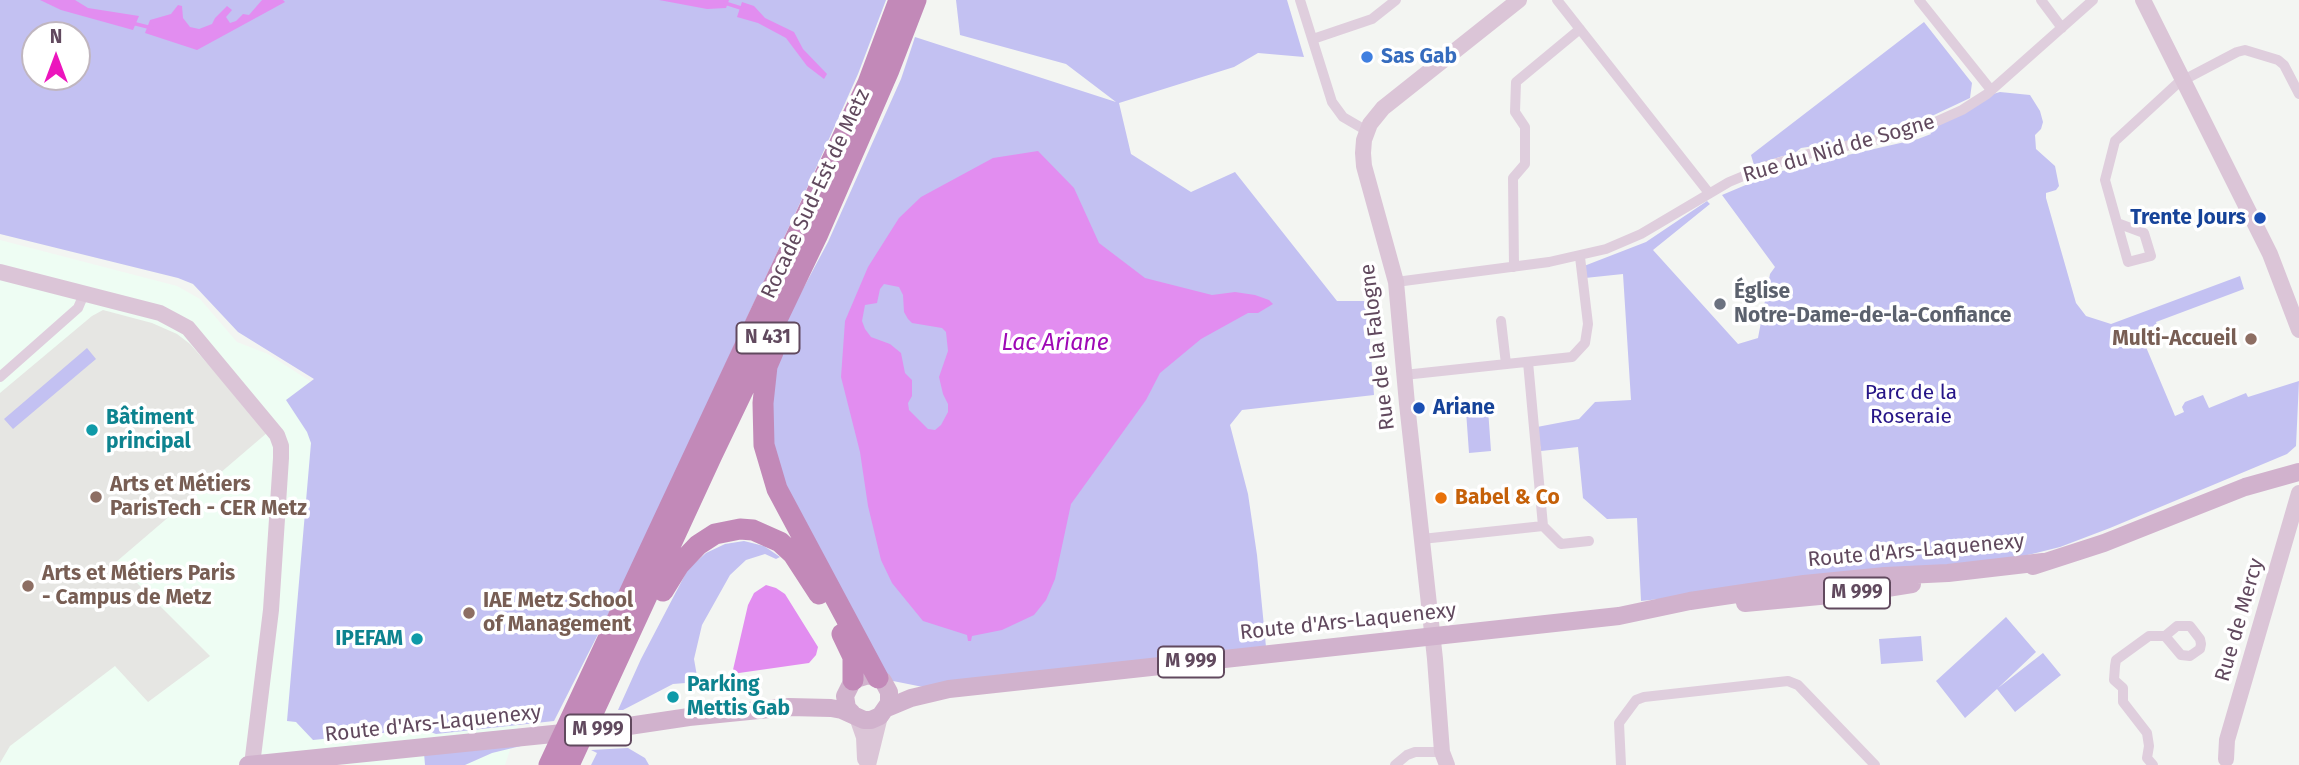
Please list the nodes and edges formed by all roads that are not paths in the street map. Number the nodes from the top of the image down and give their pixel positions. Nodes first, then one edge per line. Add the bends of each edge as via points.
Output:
1 (899, 0) edge
2 (916, 0) edge
3 (1300, 0) edge
4 (1396, 0) edge
5 (1518, 0) edge
6 (1557, 0) edge
7 (1919, 0) edge
8 (2041, 0) edge
9 (2093, 0) edge
10 (2143, 0) edge
11 (2062, 28) junction
12 (1580, 29) junction
13 (1313, 39) junction
14 (2183, 80) junction
15 (1991, 90) junction
16 (2299, 94) edge
17 (1367, 131) junction
18 (1709, 193) junction
19 (2117, 223) dead end
20 (817, 236) junction
21 (1580, 257) junction
22 (1514, 267) junction
23 (0, 272) edge
24 (1396, 282) junction
25 (84, 294) junction
26 (1501, 321) dead end
27 (2299, 330) edge
28 (1528, 362) junction
29 (1506, 364) junction
30 (1404, 375) junction
31 (0, 377) edge
32 (2299, 472) edge
33 (2299, 493) edge
34 (1543, 526) junction
35 (1422, 539) junction
36 (1589, 541) dead end
37 (1433, 636) junction
38 (2165, 636) dead end
39 (605, 669) junction
40 (881, 680) junction
41 (851, 682) junction
42 (949, 689) junction
43 (578, 703) junction
44 (789, 706) junction
45 (884, 712) junction
46 (854, 715) junction
47 (1444, 758) edge
48 (2227, 763) edge
49 (559, 764) edge
50 (250, 765) edge
51 (538, 765) edge
52 (866, 765) edge
53 (1395, 765) edge
54 (1621, 765) edge
55 (1875, 765) edge
56 (2153, 765) edge

1 - 39 highway, Rocade Sud-Est de Metz / N 431 via 868,83
2 - 20 highway, Rocade Sud-Est de Metz / N 431
3 - 13 street
4 - 13 street via 1372,19
5 - 17 street via 1383,108
6 - 12 street
7 - 15 street
8 - 11 street
9 - 11 street, Rue du Nid de Sogne
10 - 14 street
11 - 15 street, Rue du Nid de Sogne
12 - 18 street
12 - 22 street via 1516,82 1516,112 1525,127 1525,164 1513,178
13 - 17 street via 1332,102 1343,117
14 - 16 street via 2245,50 2278,60
14 - 19 street via 2115,141 2105,180
14 - 27 street via 2270,254
15 - 18 street, Rue du Nid de Sogne via 1962,110 1913,132 1770,165
17 - 24 street, Rue de la Falogne via 1364,166
18 - 21 street, Rue du Nid de Sogne via 1634,238
20 - 39 highway, Rocade Sud-Est de Metz / N 431
20 - 40 highway via 768,366 762,403 764,445 778,489
21 - 22 street, Rue du Nid de Sogne
21 - 28 street via 1588,324 1585,343 1572,357
22 - 24 street, Rue du Nid de Sogne
23 - 25 street
24 - 30 street, Rue de la Falogne
25 - 31 street via 78,309
25 - 50 street via 159,313 188,328 277,435 281,446 271,610
26 - 29 street
28 - 29 street
28 - 34 street
29 - 30 street
30 - 35 street, Rue de la Falogne
32 - 37 main road, Route d'Ars-Laquenexy / M 999 via 2245,487 2104,543 2001,574 1774,601 1668,606 1619,616
33 - 48 street, Rue de Mercy via 2227,740
34 - 35 street
34 - 36 street via 1561,544
35 - 37 street, Rue de la Falogne
37 - 42 main road, Route d'Ars-Laquenexy / M 999
37 - 47 street, Rue de la Falogne
38 - 56 street via 2148,636 2116,660 2115,666 2114,680 2123,688 2123,702 2147,733 2147,758
39 - 41 highway via 698,545 715,534 740,529 765,534 793,554 853,657
39 - 43 highway, Rocade Sud-Est de Metz / N 431
39 - 49 highway, Rocade Sud-Est de Metz / N 431
40 - 41 main road via 863,675
40 - 42 main road, Route d'Ars-Laquenexy / M 999 via 904,687
40 - 45 main road via 889,692
41 - 44 main road, Route d'Ars-Laquenexy / M 999 via 826,696
41 - 46 main road via 845,702
42 - 45 main road, Route d'Ars-Laquenexy / M 999 via 911,698
43 - 49 highway, Rocade Sud-Est de Metz / N 431
43 - 51 highway
44 - 46 main road, Route d'Ars-Laquenexy / M 999 via 831,708
44 - 50 main road, Route d'Ars-Laquenexy / M 999
45 - 46 main road via 870,720
45 - 52 street
46 - 52 street via 864,737
47 - 53 street via 1415,752
54 - 55 street via 1619,723 1636,700 1788,681 1798,685

